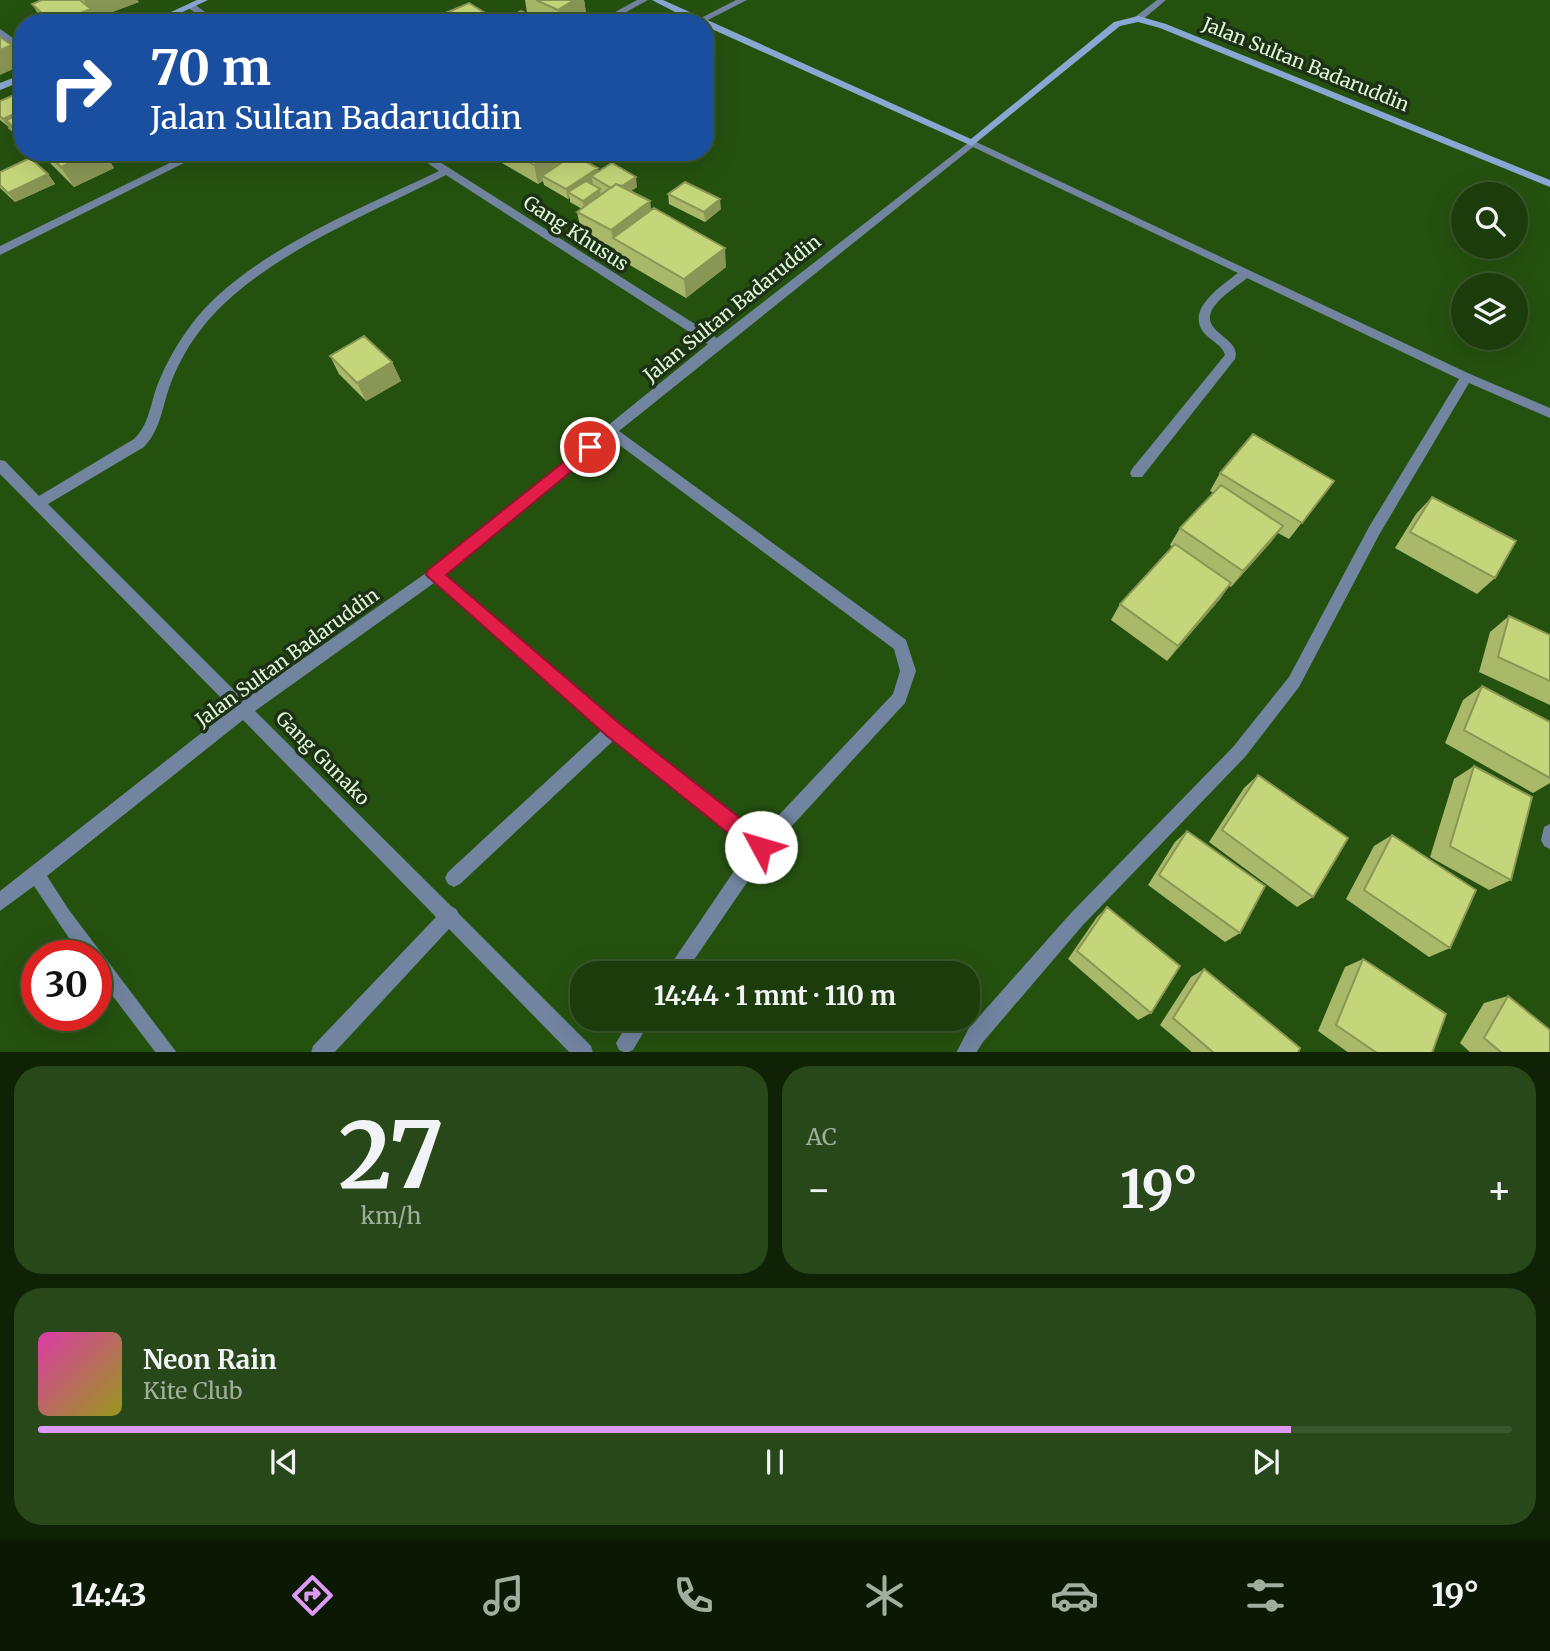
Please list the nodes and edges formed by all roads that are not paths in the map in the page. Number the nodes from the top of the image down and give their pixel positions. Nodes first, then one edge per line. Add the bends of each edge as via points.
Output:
1 (204, 0) edge
2 (643, 0) edge
3 (656, 0) edge
4 (743, 0) edge
5 (1162, 0) edge
6 (191, 6) junction
7 (172, 14) edge
8 (203, 14) edge
9 (617, 14) edge
10 (686, 14) edge
11 (714, 16) edge
12 (1138, 19) junction
13 (714, 27) edge
14 (0, 32) edge
15 (14, 43) edge
16 (972, 143) junction
17 (183, 161) edge
18 (431, 161) edge
19 (446, 171) junction
20 (1550, 184) edge
21 (0, 251) edge
22 (1247, 272) junction
23 (717, 344) junction
24 (1465, 377) junction
25 (1550, 414) edge
26 (610, 431) junction
27 (0, 465) edge
28 (1137, 473) dead end
29 (38, 503) junction
30 (434, 575) junction
31 (245, 709) junction
32 (614, 730) junction
33 (1550, 833) edge
34 (1550, 840) edge
35 (761, 847) junction
36 (37, 875) junction
37 (454, 878) dead end
38 (0, 902) edge
39 (450, 915) junction
40 (82, 940) edge
41 (682, 961) edge
42 (112, 979) edge
43 (634, 1031) edge
44 (626, 1044) dead end
45 (168, 1052) edge
46 (320, 1052) edge
47 (584, 1052) edge
48 (965, 1052) edge

1 - 6 street
2 - 9 street
3 - 10 street
4 - 11 street
5 - 12 street via 1149,5
6 - 7 street
6 - 8 street
12 - 16 street, Jalan Sultan Badaruddin via 1117,24
12 - 20 street, Jalan Sultan Badaruddin
13 - 16 street
14 - 15 street
16 - 22 street
16 - 23 street, Jalan Sultan Badaruddin
17 - 21 street
18 - 19 street, Gang Khusus
19 - 23 street, Gang Khusus
19 - 29 street via 316,237 226,296 200,323 173,365 150,434
22 - 24 street
22 - 28 street via 1202,314 1202,325 1226,345 1231,356
23 - 26 street, Jalan Sultan Badaruddin
24 - 25 street
24 - 48 street via 1374,531 1294,682 1239,752 1077,919
26 - 30 street, Jalan Sultan Badaruddin
26 - 35 street via 901,645 908,671 899,698
27 - 29 street, Gang Gunako
29 - 31 street, Gang Gunako
30 - 31 street, Jalan Sultan Badaruddin
30 - 32 street
31 - 36 street, Jalan Sultan Badaruddin
31 - 39 street, Gang Gunako
32 - 35 street
32 - 37 street
33 - 34 street
35 - 41 street
36 - 38 street, Jalan Sultan Badaruddin
36 - 40 street
39 - 46 street
39 - 47 street, Gang Gunako
42 - 45 street
43 - 44 street

